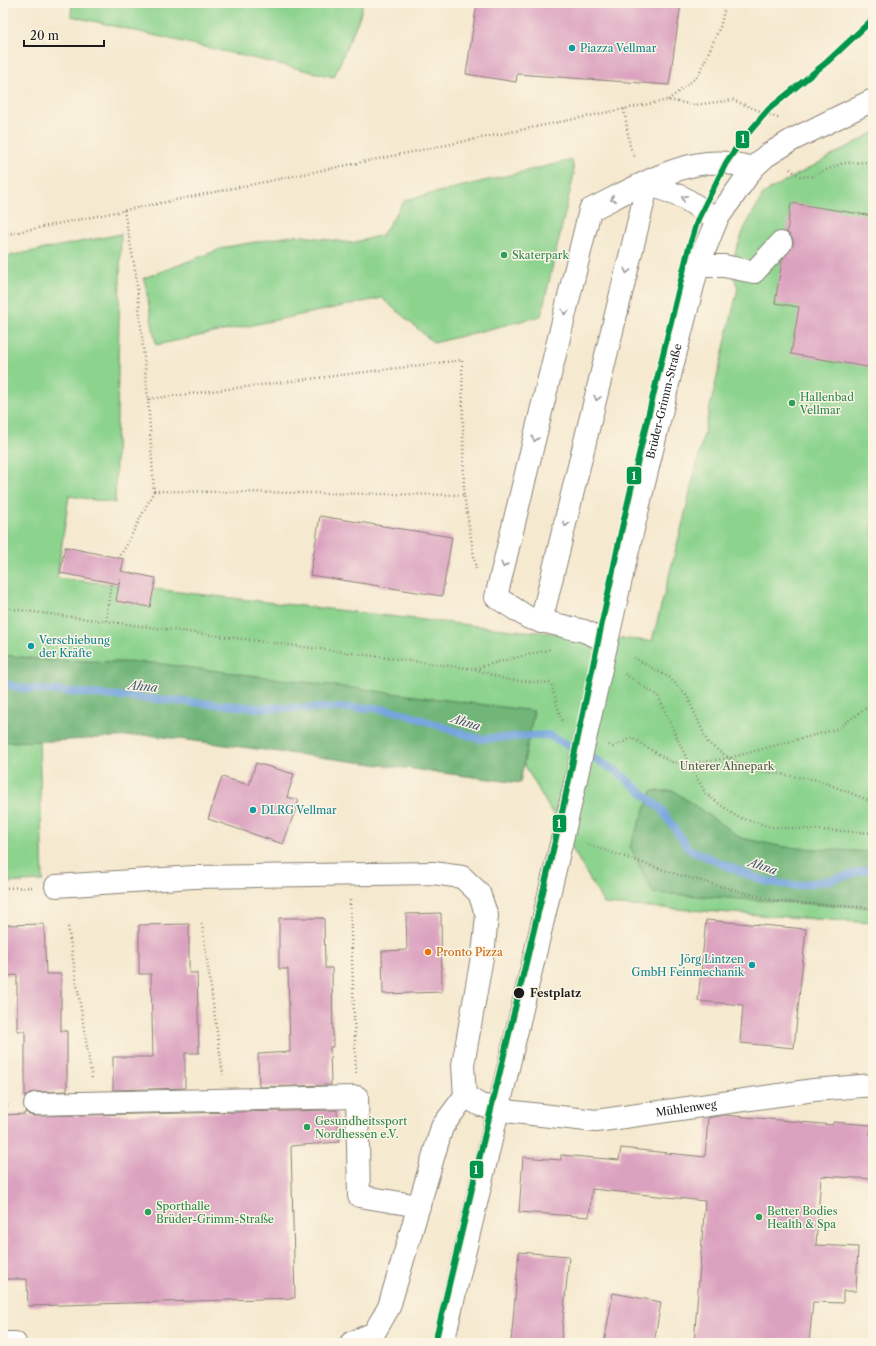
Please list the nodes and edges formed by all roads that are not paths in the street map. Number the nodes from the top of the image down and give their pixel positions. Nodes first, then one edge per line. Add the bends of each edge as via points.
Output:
1 (873, 100) edge
2 (753, 168) junction
3 (648, 183) junction
4 (717, 219) junction
5 (781, 243) dead end
6 (698, 266) junction
7 (541, 622) junction
8 (607, 640) junction
9 (56, 886) dead end
10 (873, 1085) edge
11 (465, 1096) junction
12 (35, 1104) dead end
13 (499, 1109) junction
14 (419, 1206) junction
15 (3, 1343) edge
16 (15, 1343) edge
17 (351, 1343) edge
18 (443, 1343) edge

1 - 2 street, Brüder-Grimm-Straße via 799,137 766,156
2 - 3 street via 707,163 669,172
2 - 4 street, Brüder-Grimm-Straße
4 -> 3 street via 684,198
3 -> 7 street
3 -> 7 street via 590,210 496,597 529,618
4 - 6 street, Brüder-Grimm-Straße
5 - 6 street via 754,272 724,266
6 - 8 street, Brüder-Grimm-Straße
7 - 8 street via 584,631
8 - 13 street, Brüder-Grimm-Straße, bridge
9 - 11 street via 194,877 433,873 462,878 479,893 487,916 463,1065
10 - 13 street, Mühlenweg via 814,1090 596,1121
11 - 13 street, Mühlenweg via 480,1105
11 - 14 street via 442,1127
12 - 14 street via 357,1097 359,1196
13 - 18 street, Brüder-Grimm-Straße
14 - 17 street via 389,1307 374,1333
15 - 16 street

